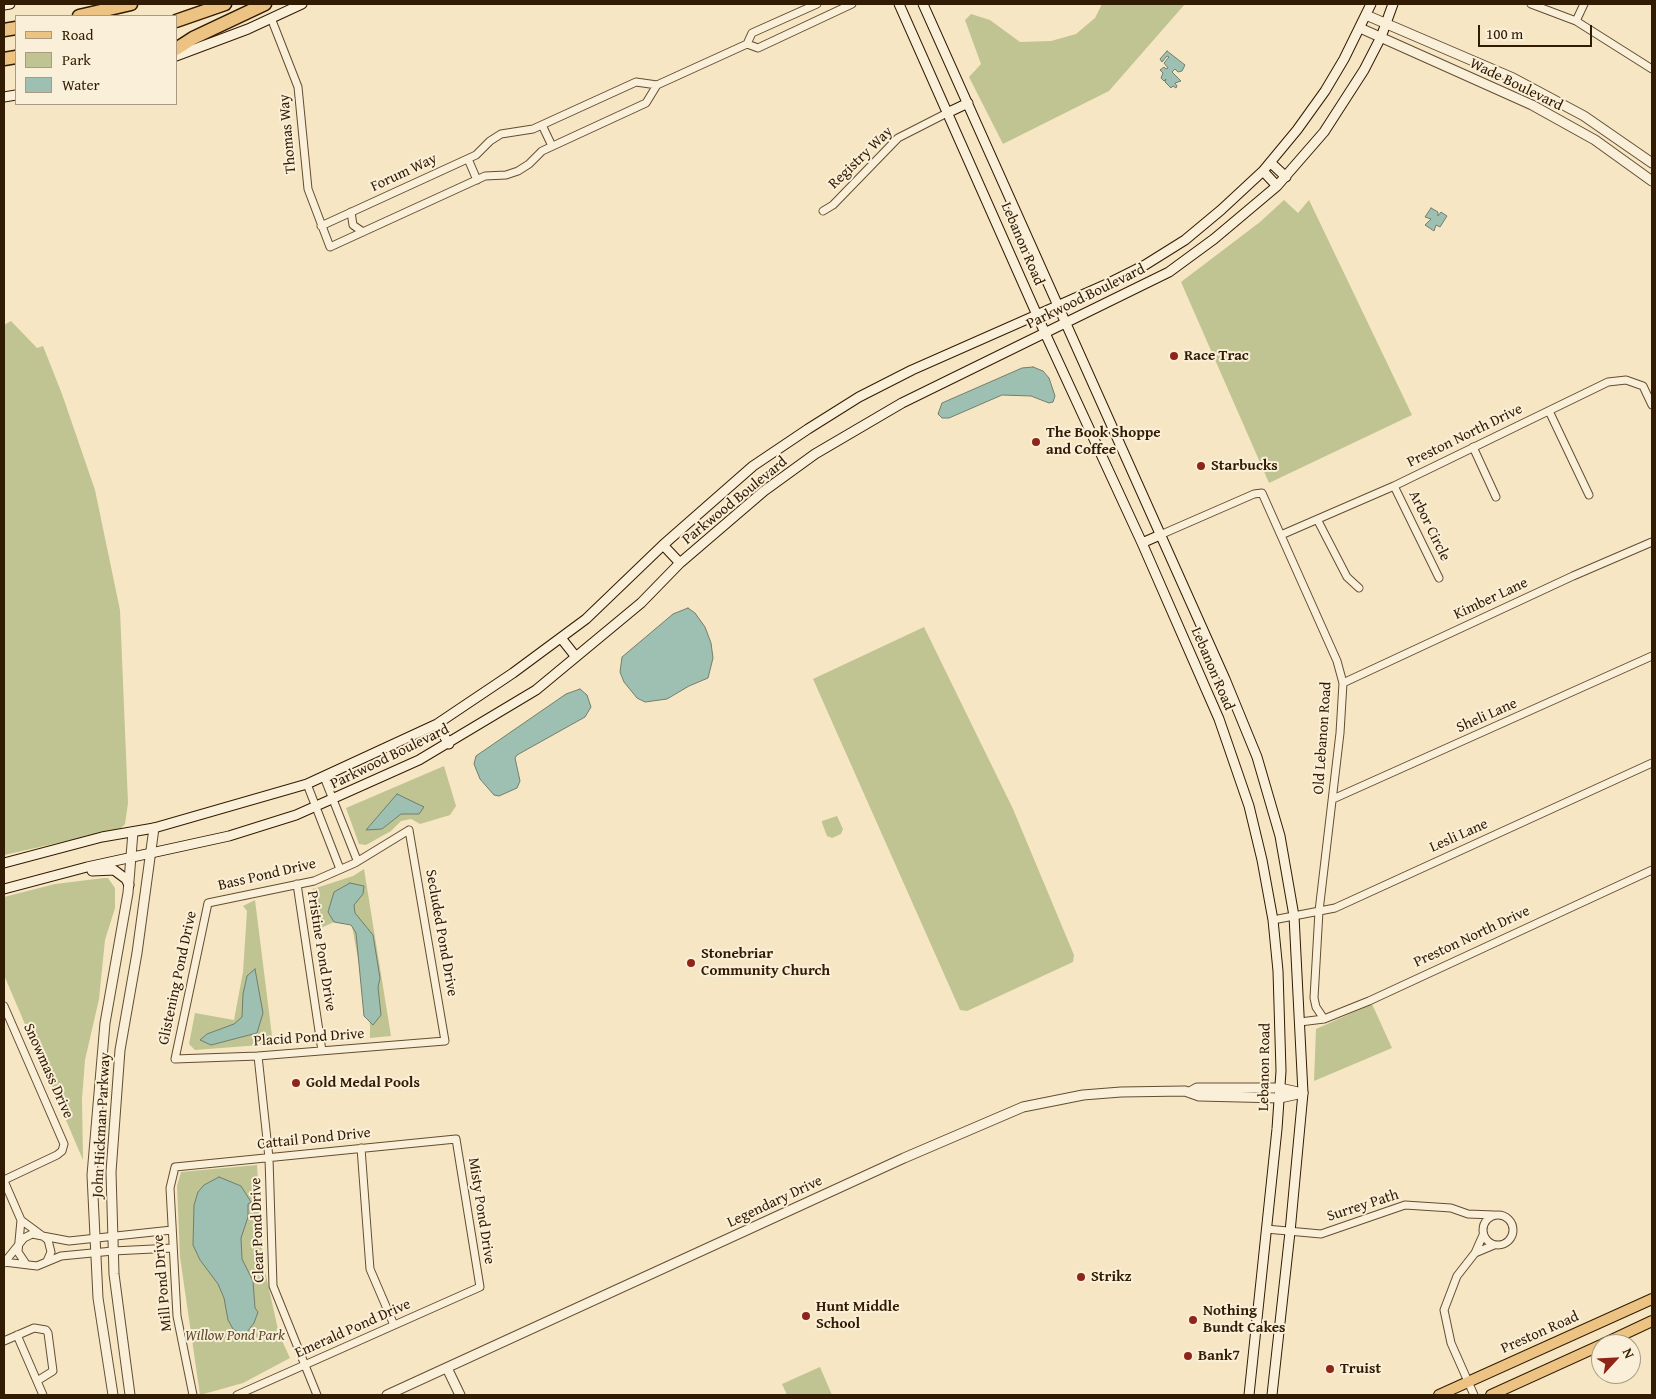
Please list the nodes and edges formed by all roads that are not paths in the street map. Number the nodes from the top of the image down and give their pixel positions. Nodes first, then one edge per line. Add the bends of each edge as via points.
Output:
1 (10, 4) edge
2 (131, 4) edge
3 (225, 4) edge
4 (265, 4) edge
5 (302, 4) edge
6 (816, 4) edge
7 (852, 4) edge
8 (899, 4) edge
9 (923, 4) edge
10 (1371, 4) edge
11 (1393, 4) edge
12 (1531, 4) edge
13 (1584, 4) edge
14 (4, 5) edge
15 (83, 15) edge
16 (1366, 15) junction
17 (271, 18) junction
18 (178, 20) edge
19 (1576, 21) junction
20 (1386, 24) junction
21 (1360, 28) junction
22 (1381, 37) junction
23 (747, 44) junction
24 (178, 48) edge
25 (178, 55) edge
26 (1652, 69) edge
27 (1513, 78) junction
28 (1525, 84) junction
29 (657, 85) junction
30 (1505, 93) junction
31 (1517, 98) junction
32 (968, 103) junction
33 (947, 113) junction
34 (542, 125) junction
35 (552, 146) junction
36 (468, 159) junction
37 (1271, 162) junction
38 (1652, 163) edge
39 (1263, 171) junction
40 (1286, 177) junction
41 (478, 180) junction
42 (1652, 181) edge
43 (1277, 186) junction
44 (823, 211) dead end
45 (351, 212) junction
46 (320, 226) junction
47 (363, 232) junction
48 (330, 247) joint
49 (1057, 305) junction
50 (1036, 314) junction
51 (1066, 323) junction
52 (1045, 333) junction
53 (1652, 405) edge
54 (1548, 412) junction
55 (1473, 447) junction
56 (1394, 486) junction
57 (1589, 495) dead end
58 (1496, 497) dead end
59 (1318, 521) junction
60 (1160, 535) junction
61 (1281, 536) junction
62 (1652, 542) edge
63 (1142, 543) junction
64 (663, 545) junction
65 (680, 563) junction
66 (1439, 578) dead end
67 (1359, 588) dead end
68 (561, 638) junction
69 (1652, 656) edge
70 (576, 657) junction
71 (1343, 683) junction
72 (437, 724) junction
73 (449, 744) junction
74 (1652, 763) edge
75 (324, 777) junction
76 (307, 784) junction
77 (334, 799) junction
78 (1333, 799) junction
79 (317, 808) junction
80 (154, 828) junction
81 (409, 830) joint
82 (133, 832) junction
83 (152, 852) junction
84 (132, 856) junction
85 (357, 860) junction
86 (4, 863) edge
87 (340, 870) junction
88 (1652, 870) edge
89 (72, 871) junction
90 (297, 884) junction
91 (129, 886) junction
92 (4, 889) edge
93 (208, 903) joint
94 (1319, 911) junction
95 (1294, 916) junction
96 (1272, 920) junction
97 (4, 1006) edge
98 (1324, 1019) junction
99 (1300, 1022) junction
100 (445, 1041) joint
101 (322, 1051) junction
102 (258, 1056) junction
103 (175, 1059) joint
104 (1280, 1088) junction
105 (1190, 1092) junction
106 (1303, 1093) junction
107 (1280, 1098) junction
108 (456, 1139) joint
109 (361, 1148) junction
110 (269, 1158) junction
111 (175, 1167) joint
112 (4, 1180) edge
113 (1468, 1214) junction
114 (1494, 1215) junction
115 (21, 1220) junction
116 (1483, 1226) junction
117 (172, 1230) junction
118 (1266, 1230) junction
119 (1290, 1232) junction
120 (42, 1235) junction
121 (1483, 1235) junction
122 (112, 1236) junction
123 (94, 1238) junction
124 (19, 1244) junction
125 (1494, 1245) junction
126 (173, 1248) junction
127 (113, 1250) junction
128 (94, 1252) junction
129 (1475, 1253) junction
130 (4, 1262) edge
131 (45, 1263) junction
132 (28, 1265) junction
133 (480, 1287) joint
134 (1652, 1299) edge
135 (1652, 1321) edge
136 (394, 1325) junction
137 (1625, 1334) edge
138 (17, 1335) junction
139 (4, 1341) edge
140 (1591, 1350) edge
141 (305, 1366) junction
142 (447, 1368) junction
143 (37, 1381) junction
144 (1468, 1383) junction
145 (43, 1395) edge
146 (113, 1395) edge
147 (130, 1395) edge
148 (193, 1395) edge
149 (237, 1395) edge
150 (317, 1395) edge
151 (387, 1395) edge
152 (460, 1395) edge
153 (1249, 1395) edge
154 (1272, 1395) edge
155 (1439, 1395) edge
156 (1474, 1395) edge
157 (1491, 1395) edge

1 - 14 main road
2 - 15 highway
3 - 18 highway
4 - 24 highway
5 - 17 main road
6 - 23 street, Forum Way via 752,34
7 - 23 street, Forum Way via 758,48
8 - 33 main road, Lebanon Road
9 - 32 main road, Lebanon Road
10 - 16 main road, Parkwood Boulevard
11 - 20 main road, Parkwood Boulevard
12 - 19 street
13 - 19 street
16 - 20 main road, Wade Boulevard
16 - 21 main road, Parkwood Boulevard
17 - 25 main road
17 - 46 street, Thomas Way via 298,87 304,169
19 - 26 street
20 - 22 main road, Parkwood Boulevard
20 - 27 main road, Wade Boulevard
21 - 22 main road, Wade Boulevard
21 - 37 main road, Parkwood Boulevard via 1325,91
22 - 30 main road, Wade Boulevard
22 - 40 main road, Parkwood Boulevard via 1350,96
23 - 29 street, Forum Way
27 - 28 main road, Wade Boulevard
27 - 30 main road
28 - 31 main road
28 - 38 main road, Wade Boulevard via 1611,133
29 - 34 street, Forum Way via 636,82
29 - 35 street, Forum Way via 646,103
30 - 31 main road, Wade Boulevard
31 - 42 main road, Wade Boulevard via 1595,140
32 - 33 main road
32 - 49 main road, Lebanon Road
33 - 44 street, Registry Way via 898,138 833,205
33 - 50 main road, Lebanon Road
34 - 35 street
34 - 36 street, Forum Way via 501,134
35 - 41 street, Forum Way via 541,151 517,172
36 - 41 street
36 - 45 street, Forum Way
37 - 39 main road, Parkwood Boulevard
37 - 40 main road
39 - 43 main road
39 - 49 main road, Parkwood Boulevard via 1221,210 1164,254 1109,283
40 - 43 main road, Parkwood Boulevard
41 - 47 street, Forum Way
43 - 51 main road, Parkwood Boulevard via 1177,267
45 - 46 street, Forum Way
45 - 47 street via 353,225
46 - 48 street, Thomas Way
47 - 48 street, Forum Way
49 - 50 main road, Parkwood Boulevard
49 - 51 main road, Lebanon Road
50 - 52 main road, Lebanon Road
50 - 64 main road, Parkwood Boulevard via 852,401 754,466
51 - 52 main road, Parkwood Boulevard
51 - 60 main road, Lebanon Road
52 - 63 main road, Lebanon Road
52 - 65 main road, Parkwood Boulevard via 902,402 857,428 764,491
53 - 54 street, Preston North Drive via 1643,386 1626,380 1608,382
54 - 55 street, Preston North Drive
54 - 57 street
55 - 56 street, Preston North Drive
55 - 58 street
56 - 59 street, Preston North Drive
56 - 66 street, Arbor Circle
59 - 61 street, Preston North Drive
59 - 67 street via 1347,577
60 - 61 street, Old Lebanon Road via 1262,493
60 - 63 main road
60 - 95 main road, Lebanon Road via 1257,757 1280,836
61 - 71 street, Old Lebanon Road via 1328,638
62 - 71 street, Kimber Lane
63 - 96 main road, Lebanon Road via 1219,719 1235,764 1262,860
64 - 65 main road
64 - 68 main road, Parkwood Boulevard via 586,619
65 - 70 main road, Parkwood Boulevard via 641,603
68 - 70 main road
68 - 72 main road, Parkwood Boulevard
69 - 78 street, Sheli Lane
70 - 73 main road, Parkwood Boulevard via 536,690
71 - 78 street, Old Lebanon Road
72 - 73 main road
72 - 75 main road, Parkwood Boulevard
73 - 77 main road, Parkwood Boulevard
74 - 94 street, Lesli Lane via 1335,908
75 - 76 main road, Parkwood Boulevard
75 - 77 street
76 - 79 street
76 - 80 main road, Parkwood Boulevard
77 - 79 main road, Parkwood Boulevard
77 - 85 street
78 - 94 street, Old Lebanon Road
79 - 83 main road, Parkwood Boulevard via 229,836
79 - 87 street
80 - 82 main road, Parkwood Boulevard
80 - 83 main road, John Hickman Parkway
81 - 85 street, Bass Pond Drive
81 - 100 street, Secluded Pond Drive
82 - 84 main road, John Hickman Parkway
82 - 86 main road, Parkwood Boulevard
83 - 84 main road, Parkwood Boulevard
83 - 122 main road, John Hickman Parkway via 115,1096
84 - 89 main road, Parkwood Boulevard
84 - 91 main road, John Hickman Parkway
85 - 87 street, Bass Pond Drive
87 - 90 street, Bass Pond Drive
88 - 98 street, Preston North Drive
89 - 91 main road via 114,870 126,879
89 - 92 main road, Parkwood Boulevard
90 - 93 street, Bass Pond Drive
90 - 101 street, Pristine Pond Drive
91 - 123 main road, John Hickman Parkway via 105,1023 92,1175
93 - 103 street, Glistening Pond Drive
94 - 95 street, Lesli Lane
94 - 98 street, Old Lebanon Road via 1314,998
95 - 96 street, Lesli Lane
95 - 99 main road, Lebanon Road
96 - 104 main road, Lebanon Road via 1278,971
97 - 112 street, Snowmass Drive via 62,1136 64,1148 57,1155
98 - 99 street, Preston North Drive
99 - 106 main road, Lebanon Road
100 - 101 street, Placid Pond Drive
101 - 102 street, Placid Pond Drive
102 - 103 street, Placid Pond Drive
102 - 110 street, Clear Pond Drive
104 - 105 main road, Legendary Drive via 1197,1088
104 - 106 main road, Legendary Drive
104 - 107 main road, Lebanon Road
105 - 107 main road, Legendary Drive via 1198,1096
105 - 142 main road, Legendary Drive via 1083,1095 1003,1114
106 - 107 main road, Legendary Drive
106 - 119 main road, Lebanon Road
107 - 118 main road, Lebanon Road
108 - 109 street, Cattail Pond Drive
108 - 133 street, Misty Pond Drive
109 - 110 street, Cattail Pond Drive
109 - 136 street via 370,1269
110 - 111 street, Cattail Pond Drive
110 - 141 street, Clear Pond Drive via 273,1286
111 - 117 street, Mill Pond Drive via 170,1188
112 - 115 street
113 - 114 street, Surrey Path
113 - 116 street, Surrey Path
113 - 119 street, Surrey Path via 1451,1208 1405,1204 1321,1234
114 - 116 street
114 - 125 street via 1506,1217 1513,1229 1508,1242
115 - 120 street
115 - 124 street
116 - 121 street
117 - 122 street
117 - 126 street, Mill Pond Drive
118 - 119 street, Surrey Path
118 - 153 main road, Lebanon Road
119 - 154 main road, Lebanon Road
120 - 123 street via 66,1241
120 - 124 street via 28,1235
120 - 131 street via 51,1249
121 - 125 street
121 - 129 street
122 - 123 street
122 - 127 main road, John Hickman Parkway
123 - 128 main road, John Hickman Parkway
124 - 130 street
124 - 132 street via 19,1256
125 - 129 street
126 - 127 street
126 - 148 street, Mill Pond Drive via 177,1316
127 - 128 street
127 - 147 main road, John Hickman Parkway via 118,1316
128 - 131 street via 56,1257
128 - 146 main road, John Hickman Parkway
129 - 144 street via 1457,1276 1444,1310 1446,1328
130 - 132 street
131 - 132 street
133 - 136 street, Emerald Pond Drive
134 - 144 main road, Preston Road
135 - 137 main road
136 - 141 street, Emerald Pond Drive
138 - 139 street
138 - 143 street
138 - 143 street via 38,1327 48,1333 53,1371
140 - 157 main road
141 - 149 street, Emerald Pond Drive
141 - 150 street, Clear Pond Drive
142 - 151 main road, Legendary Drive
142 - 152 main road
143 - 145 street
144 - 155 main road, Preston Road
144 - 156 street

